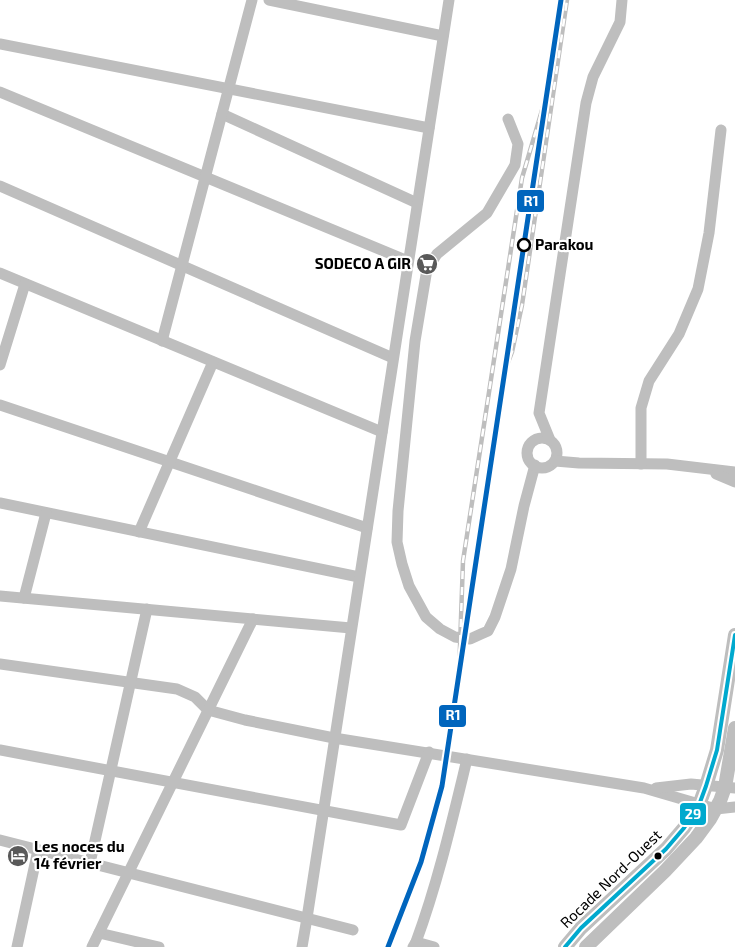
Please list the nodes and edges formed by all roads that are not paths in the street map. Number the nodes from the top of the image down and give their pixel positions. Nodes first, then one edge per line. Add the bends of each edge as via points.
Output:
1 (252, 0) edge
2 (269, 0) edge
3 (449, 0) edge
4 (622, 0) edge
5 (443, 36) junction
6 (0, 44) edge
7 (229, 89) junction
8 (0, 92) edge
9 (222, 114) junction
10 (508, 119) dead end
11 (429, 128) junction
12 (721, 130) dead end
13 (205, 176) junction
14 (0, 186) edge
15 (417, 203) junction
16 (408, 261) junction
17 (182, 264) junction
18 (0, 274) edge
19 (25, 284) junction
20 (162, 341) junction
21 (393, 358) junction
22 (213, 362) junction
23 (0, 365) edge
24 (0, 405) edge
25 (382, 432) junction
26 (550, 440) junction
27 (555, 461) junction
28 (169, 462) junction
29 (641, 464) junction
30 (534, 465) junction
31 (693, 466) junction
32 (735, 472) edge
33 (735, 482) edge
34 (0, 503) edge
35 (46, 513) junction
36 (367, 528) junction
37 (139, 532) junction
38 (359, 578) junction
39 (0, 596) edge
40 (24, 598) junction
41 (147, 609) junction
42 (253, 619) junction
43 (351, 628) junction
44 (735, 635) edge
45 (0, 664) edge
46 (130, 682) junction
47 (208, 710) junction
48 (735, 728) edge
49 (334, 738) junction
50 (0, 750) edge
51 (429, 752) junction
52 (466, 759) junction
53 (713, 762) junction
54 (111, 771) junction
55 (172, 783) junction
56 (691, 784) junction
57 (706, 786) junction
58 (730, 787) edge
59 (644, 788) junction
60 (699, 805) junction
61 (735, 807) edge
62 (716, 809) junction
63 (324, 811) junction
64 (0, 840) edge
65 (38, 850) junction
66 (90, 863) junction
67 (128, 873) junction
68 (307, 918) junction
69 (353, 930) dead end
70 (99, 933) junction
71 (415, 945) edge
72 (17, 947) edge
73 (92, 947) edge
74 (159, 947) edge
75 (302, 947) edge
76 (434, 947) edge
77 (565, 947) edge
78 (586, 947) edge

1 - 7 street
2 - 5 street
3 - 5 street
4 - 26 street via 620,22 593,77 586,104 539,413
5 - 11 street
6 - 7 street
7 - 9 street
7 - 11 street
8 - 13 street
9 - 13 street
9 - 15 street
10 - 30 street via 518,144 515,165 487,213 437,254 427,269 398,511 397,542 409,586 426,617 454,638 470,639 488,631 495,618 512,569
11 - 15 street
12 - 29 street via 709,233 698,289 679,334 649,381 642,408
13 - 16 street
13 - 17 street
14 - 17 street
15 - 16 street
16 - 21 street
17 - 20 street
17 - 21 street
18 - 19 street
19 - 20 street
19 - 23 street
20 - 22 street
21 - 25 street
22 - 25 street
22 - 28 street
24 - 28 street
25 - 36 street
26 - 27 street via 557,450
26 - 30 street via 538,439 529,447 528,455
27 - 29 street
27 - 30 street via 547,467
28 - 36 street
28 - 37 street
29 - 31 street
31 - 32 street
31 - 33 street
34 - 35 street
35 - 37 street
35 - 40 street
36 - 38 street
37 - 38 street
38 - 43 street
39 - 40 street
40 - 41 street
41 - 42 street
41 - 46 street
42 - 43 street
42 - 47 street
43 - 49 street
44 - 53 main road, Rocade Nord-Ouest
45 - 46 street
46 - 47 street via 177,689 195,697
46 - 54 street
47 - 49 street
47 - 55 street
48 - 58 main road, Rocade Nord-Ouest
49 - 51 street
49 - 63 street
50 - 54 street
51 - 52 street
51 - 63 street via 401,825
52 - 59 street
52 - 71 street via 441,868
53 - 56 street via 704,776
53 - 57 main road, Rocade Nord-Ouest
54 - 55 street
54 - 66 street
55 - 63 street
55 - 67 street
56 - 57 street
56 - 59 street
57 - 58 street
57 - 60 main road, Rocade Nord-Ouest
58 - 62 main road, Rocade Nord-Ouest
59 - 60 street
60 - 62 street
60 - 77 main road, Rocade Nord-Ouest via 666,849
61 - 62 street
62 - 78 main road, Rocade Nord-Ouest via 696,838 665,871
63 - 68 street
64 - 65 street
65 - 66 street
65 - 72 street
66 - 67 street
67 - 68 street
67 - 70 street
68 - 69 street
68 - 75 street
70 - 73 street
70 - 74 street
71 - 76 street

